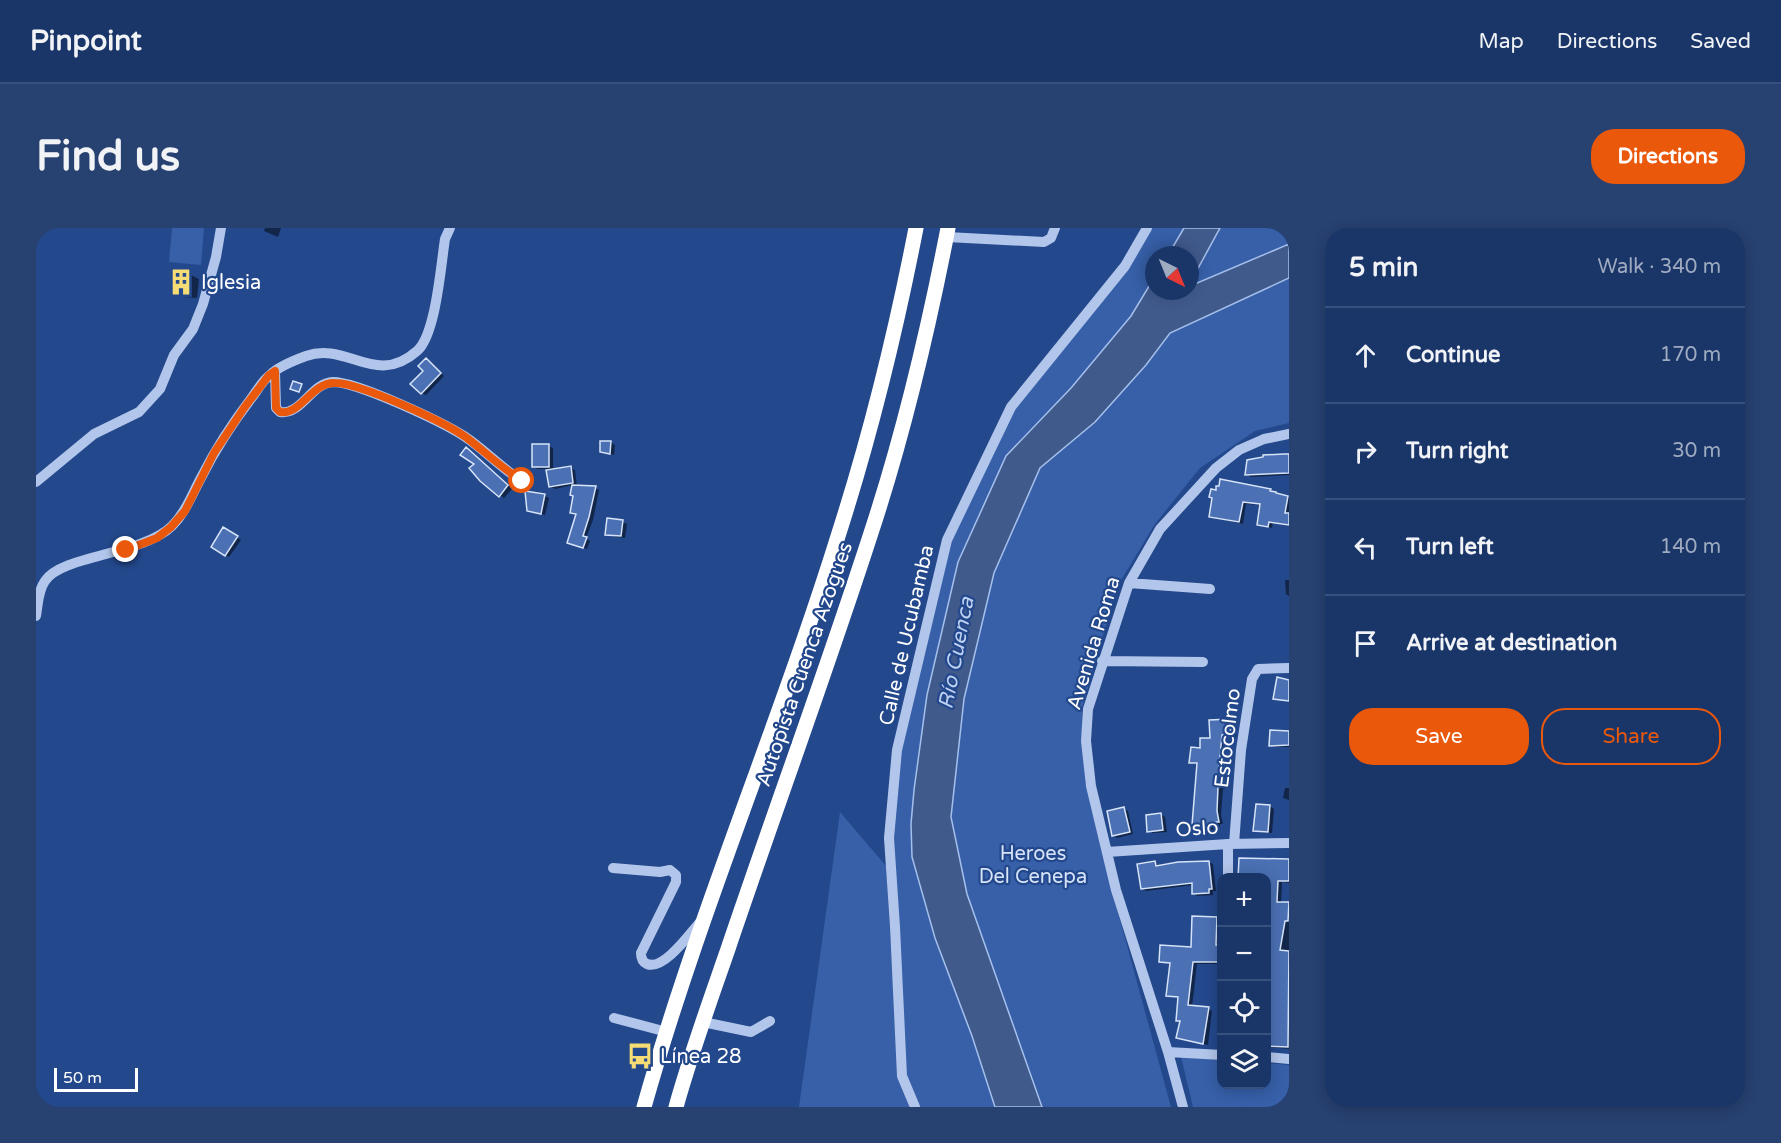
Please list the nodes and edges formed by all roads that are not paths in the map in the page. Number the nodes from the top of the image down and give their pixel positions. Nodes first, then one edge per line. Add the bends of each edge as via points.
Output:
1 (220, 228) edge
2 (450, 228) edge
3 (916, 228) edge
4 (1055, 228) edge
5 (1147, 228) edge
6 (948, 233) edge
7 (275, 371) junction
8 (1289, 434) edge
9 (522, 481) dead end
10 (36, 482) edge
11 (1129, 583) junction
12 (1209, 589) dead end
13 (36, 616) edge
14 (1102, 661) junction
15 (1203, 662) dead end
16 (1289, 668) edge
17 (1289, 843) edge
18 (1231, 844) junction
19 (1107, 852) junction
20 (613, 868) dead end
21 (1228, 873) edge
22 (707, 914) junction
23 (614, 1018) dead end
24 (770, 1021) dead end
25 (702, 1022) junction
26 (667, 1032) junction
27 (1168, 1052) junction
28 (1217, 1055) edge
29 (1271, 1057) edge
30 (1289, 1059) edge
31 (644, 1107) edge
32 (676, 1107) edge
33 (915, 1107) edge
34 (1183, 1107) edge

1 - 10 street via 203,304 160,388 139,412 94,434
2 - 7 street via 431,324 417,351 391,366 358,362 334,352 307,355
3 - 22 highway, Autopista Cuenca Azogues via 887,360 839,533
4 - 6 street via 1051,238 1044,242
5 - 33 street, Calle de Ucubamba via 1125,266 1011,407 947,540 897,750 889,838 902,1076
6 - 25 highway, Autopista Cuenca Azogues via 925,341 880,504
7 - 9 street via 276,408 280,412 295,409 318,387 332,382 345,384 436,420
7 - 13 street via 214,453 185,511 171,527 157,538 126,550 61,568 46,579
8 - 11 street, Avenida Roma via 1239,450 1216,468 1164,523
11 - 12 street
11 - 14 street, Avenida Roma
14 - 15 street
14 - 19 street, Avenida Roma via 1088,709 1086,741 1090,786
16 - 18 street, Estocolmo via 1258,669 1252,679
17 - 18 street, Oslo
18 - 19 street, Oslo
18 - 21 street
19 - 27 street, Avenida Roma
20 - 22 street via 670,870 676,875 641,953 645,964 660,964 668,958
22 - 26 highway, Autopista Cuenca Azogues
23 - 26 street
24 - 25 street via 751,1032
25 - 32 highway, Autopista Cuenca Azogues
26 - 31 highway, Autopista Cuenca Azogues
27 - 28 street
27 - 34 street, Avenida Roma
29 - 30 street

